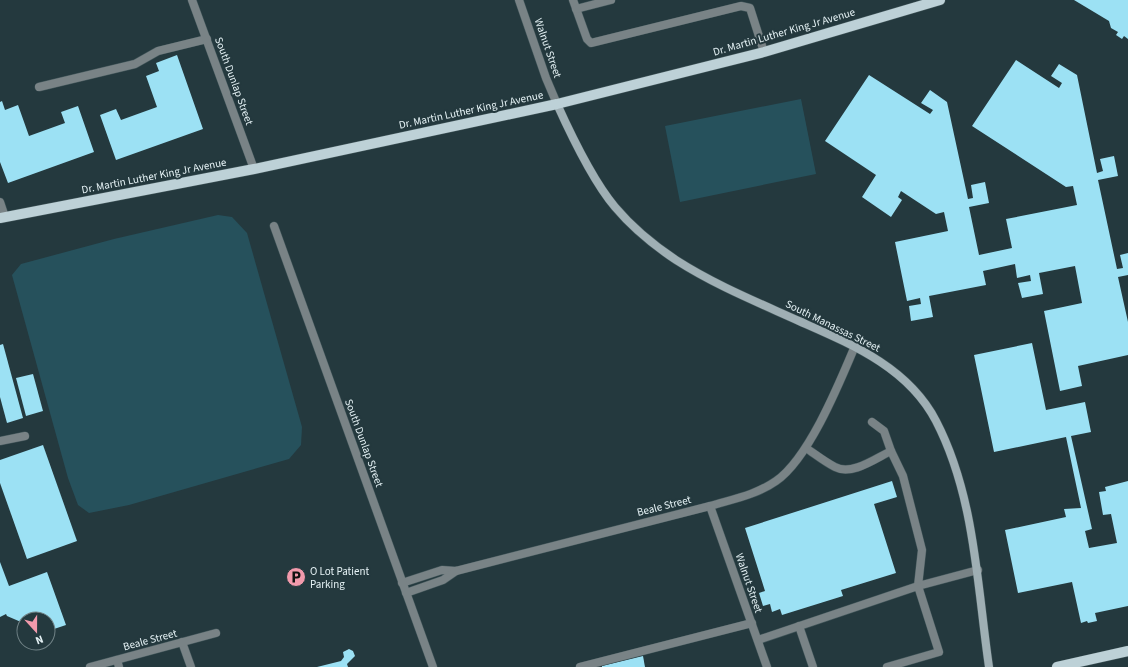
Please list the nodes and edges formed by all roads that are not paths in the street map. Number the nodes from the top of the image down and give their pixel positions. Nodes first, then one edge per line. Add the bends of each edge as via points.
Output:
1 (192, 0) edge
2 (519, 0) edge
3 (573, 0) edge
4 (611, 0) edge
5 (940, 0) edge
6 (749, 4) edge
7 (576, 9) junction
8 (207, 39) junction
9 (764, 52) junction
10 (39, 87) dead end
11 (557, 104) junction
12 (254, 169) junction
13 (0, 202) edge
14 (3, 217) edge
15 (274, 226) dead end
16 (855, 346) junction
17 (872, 422) dead end
18 (25, 436) dead end
19 (0, 441) edge
20 (806, 448) junction
21 (891, 451) junction
22 (710, 506) junction
23 (978, 570) junction
24 (456, 571) junction
25 (402, 583) junction
26 (918, 586) junction
27 (406, 593) junction
28 (752, 623) junction
29 (799, 626) junction
30 (216, 633) dead end
31 (758, 640) junction
32 (182, 642) junction
33 (1128, 651) edge
34 (118, 664) edge
35 (90, 667) edge
36 (191, 667) edge
37 (433, 667) edge
38 (580, 667) edge
39 (767, 667) edge
40 (812, 667) edge
41 (887, 667) edge
42 (989, 667) edge
43 (1057, 667) edge

1 - 8 street, South Dunlap Street
2 - 11 street, Walnut Street
3 - 7 street
4 - 7 street
5 - 9 main road, Dr. Martin Luther King Jr Avenue
6 - 7 street via 591,43 587,39
6 - 9 street
8 - 10 street via 158,51 135,64
8 - 12 street, South Dunlap Street
9 - 11 main road, Dr. Martin Luther King Jr Avenue
11 - 12 main road, Dr. Martin Luther King Jr Avenue
11 - 16 street, South Manassas Street via 596,178 615,207 643,234 674,259 712,282
12 - 14 main road, Dr. Martin Luther King Jr Avenue
13 - 14 street
15 - 25 street, South Dunlap Street
16 - 20 street, Beale Street
16 - 23 street, South Manassas Street via 888,365 916,393 936,419 966,507
17 - 21 street via 884,431
18 - 19 street
20 - 21 street via 836,468 846,470
20 - 22 street, Beale Street via 776,481 755,493
21 - 26 street via 903,476 922,550
22 - 24 street, Beale Street
22 - 28 street, Walnut Street
23 - 26 street
23 - 42 street, South Manassas Street
24 - 25 street, Beale Street via 442,570
24 - 27 street via 443,580
25 - 27 street, South Dunlap Street
26 - 29 street
26 - 41 street via 939,652
27 - 37 street, South Dunlap Street
28 - 31 street, Walnut Street
28 - 38 street
29 - 31 street
29 - 40 street
30 - 32 street, Beale Street
31 - 39 street, Walnut Street
32 - 34 street, Beale Street
32 - 36 street
33 - 43 main road
34 - 35 street, Beale Street

